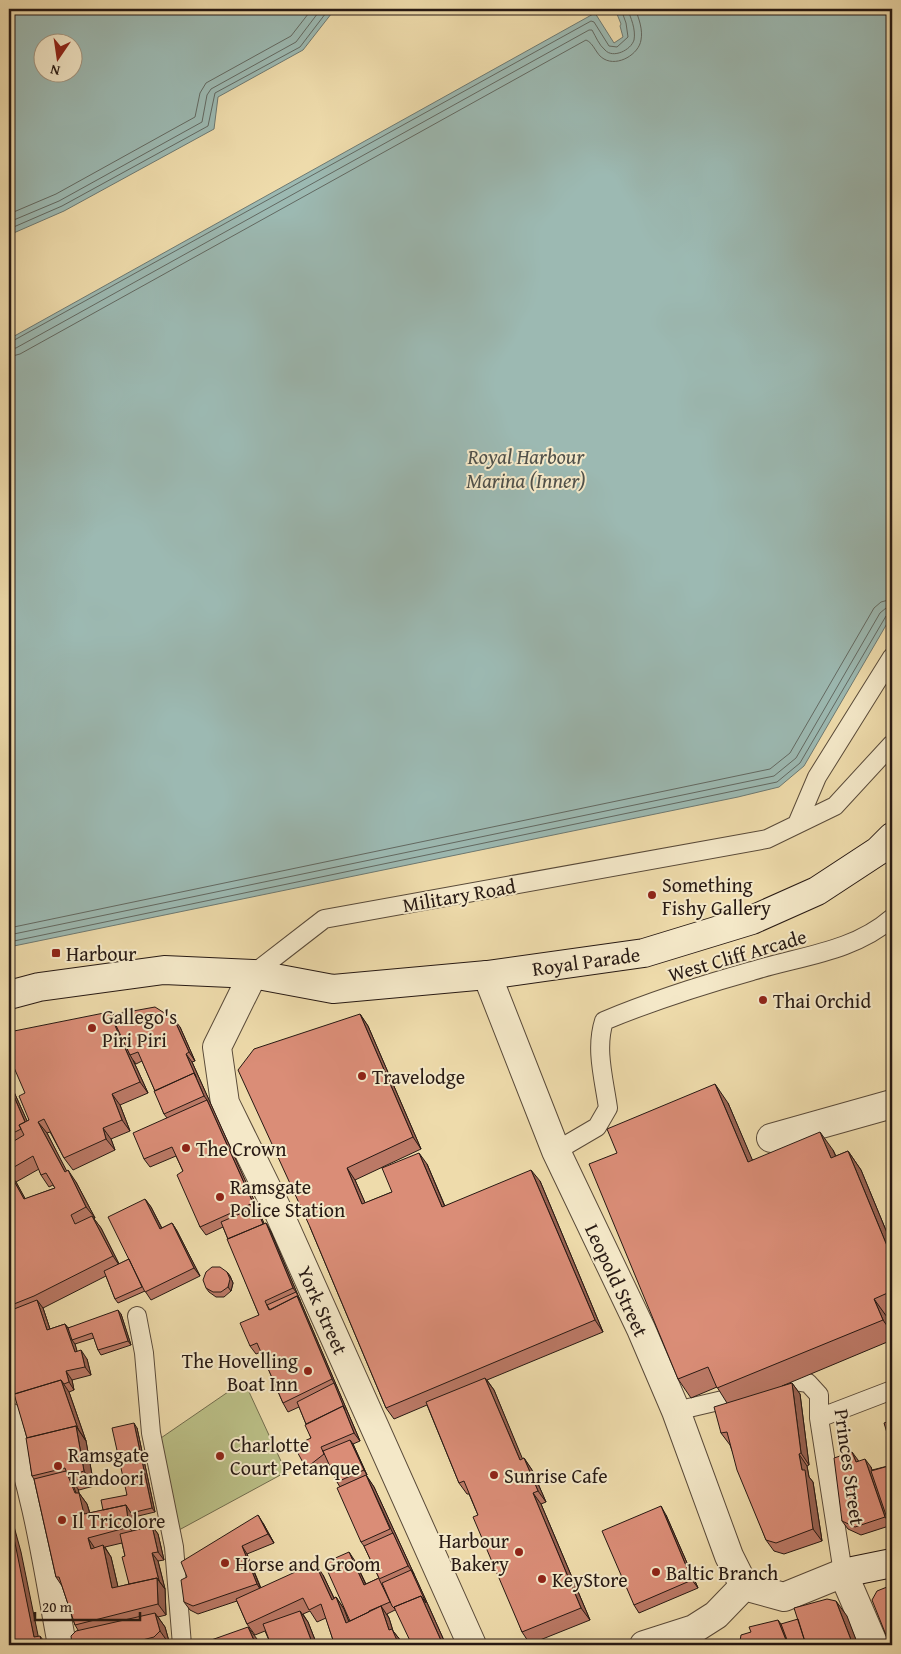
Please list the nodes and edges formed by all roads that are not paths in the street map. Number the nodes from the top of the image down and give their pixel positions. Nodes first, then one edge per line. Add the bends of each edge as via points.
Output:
1 (892, 657) edge
2 (892, 744) edge
3 (798, 824) junction
4 (892, 837) edge
5 (892, 918) edge
6 (253, 974) junction
7 (487, 975) junction
8 (9, 995) edge
9 (892, 1104) edge
10 (771, 1138) dead end
11 (556, 1151) junction
12 (137, 1316) dead end
13 (795, 1381) edge
14 (892, 1390) edge
15 (727, 1399) edge
16 (676, 1411) junction
17 (9, 1417) edge
18 (819, 1418) junction
19 (892, 1564) edge
20 (844, 1573) junction
21 (744, 1586) junction
22 (62, 1645) edge
23 (182, 1645) edge
24 (472, 1645) edge
25 (644, 1645) edge
26 (874, 1645) edge

1 - 3 lane via 817,777
2 - 3 lane, Military Road via 835,806
3 - 6 lane, Military Road via 768,839 324,919
4 - 7 street, Royal Parade via 878,851 817,891 752,920 644,953
5 - 11 lane, West Cliff Arcade via 881,928 838,949 753,970 604,1021 599,1035 608,1108 597,1127
6 - 7 street, Royal Parade via 333,989
6 - 8 street via 164,970 39,987
6 - 24 street, York Street via 217,1047 225,1103 279,1213
7 - 11 street, Leopold Street
9 - 10 street
11 - 16 street, Leopold Street via 641,1329
12 - 23 lane via 144,1353 151,1433 174,1546
13 - 18 lane, Princes Street via 808,1383 819,1395
14 - 18 lane
15 - 16 lane
16 - 21 street, Leopold Street via 728,1556
17 - 22 street via 41,1531
18 - 20 lane, Princes Street
19 - 20 street
20 - 21 street via 784,1597
20 - 26 street
21 - 25 street via 716,1615 694,1629

